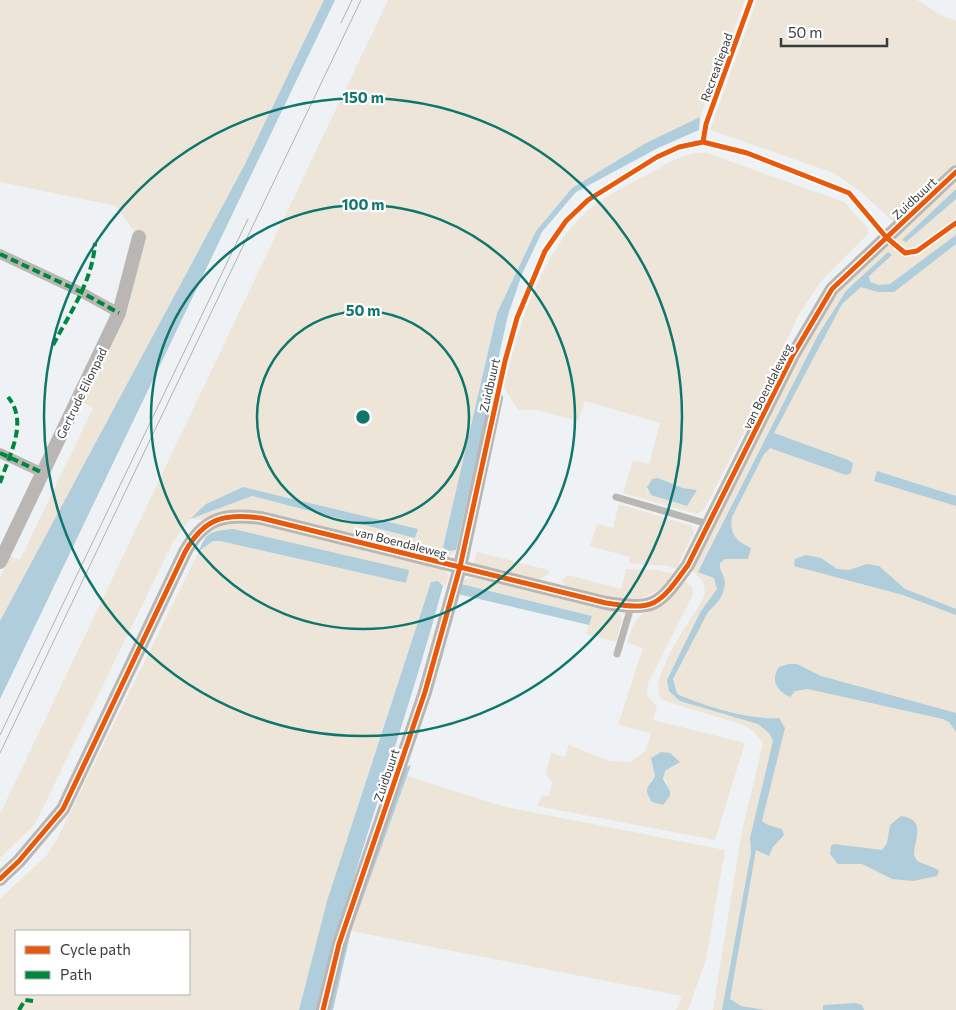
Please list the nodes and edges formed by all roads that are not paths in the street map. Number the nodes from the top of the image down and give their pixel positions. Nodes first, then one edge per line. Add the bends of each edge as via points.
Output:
1 (956, 172) edge
2 (886, 236) joint
3 (140, 237) dead end
4 (0, 254) edge
5 (119, 313) junction
6 (496, 398) dead end
7 (0, 453) edge
8 (43, 473) junction
9 (616, 497) dead end
10 (708, 524) junction
11 (0, 562) edge
12 (460, 567) junction
13 (631, 607) junction
14 (617, 654) dead end
15 (0, 879) edge
16 (323, 1010) edge

1 - 2 street, Zuidbuurt
2 - 10 street, van Boendaleweg via 832,289 793,355
3 - 5 street, Gertrude Elionpad
4 - 5 street
5 - 8 street, Gertrude Elionpad
6 - 12 street, Zuidbuurt
7 - 8 street
8 - 11 street, Gertrude Elionpad
9 - 10 lane
10 - 13 street, van Boendaleweg via 688,565 666,596 654,603
12 - 13 street, van Boendaleweg
12 - 15 street, van Boendaleweg via 261,518 231,517 205,525 185,552 63,809
12 - 16 street, Zuidbuurt via 425,692 339,944
13 - 14 lane

